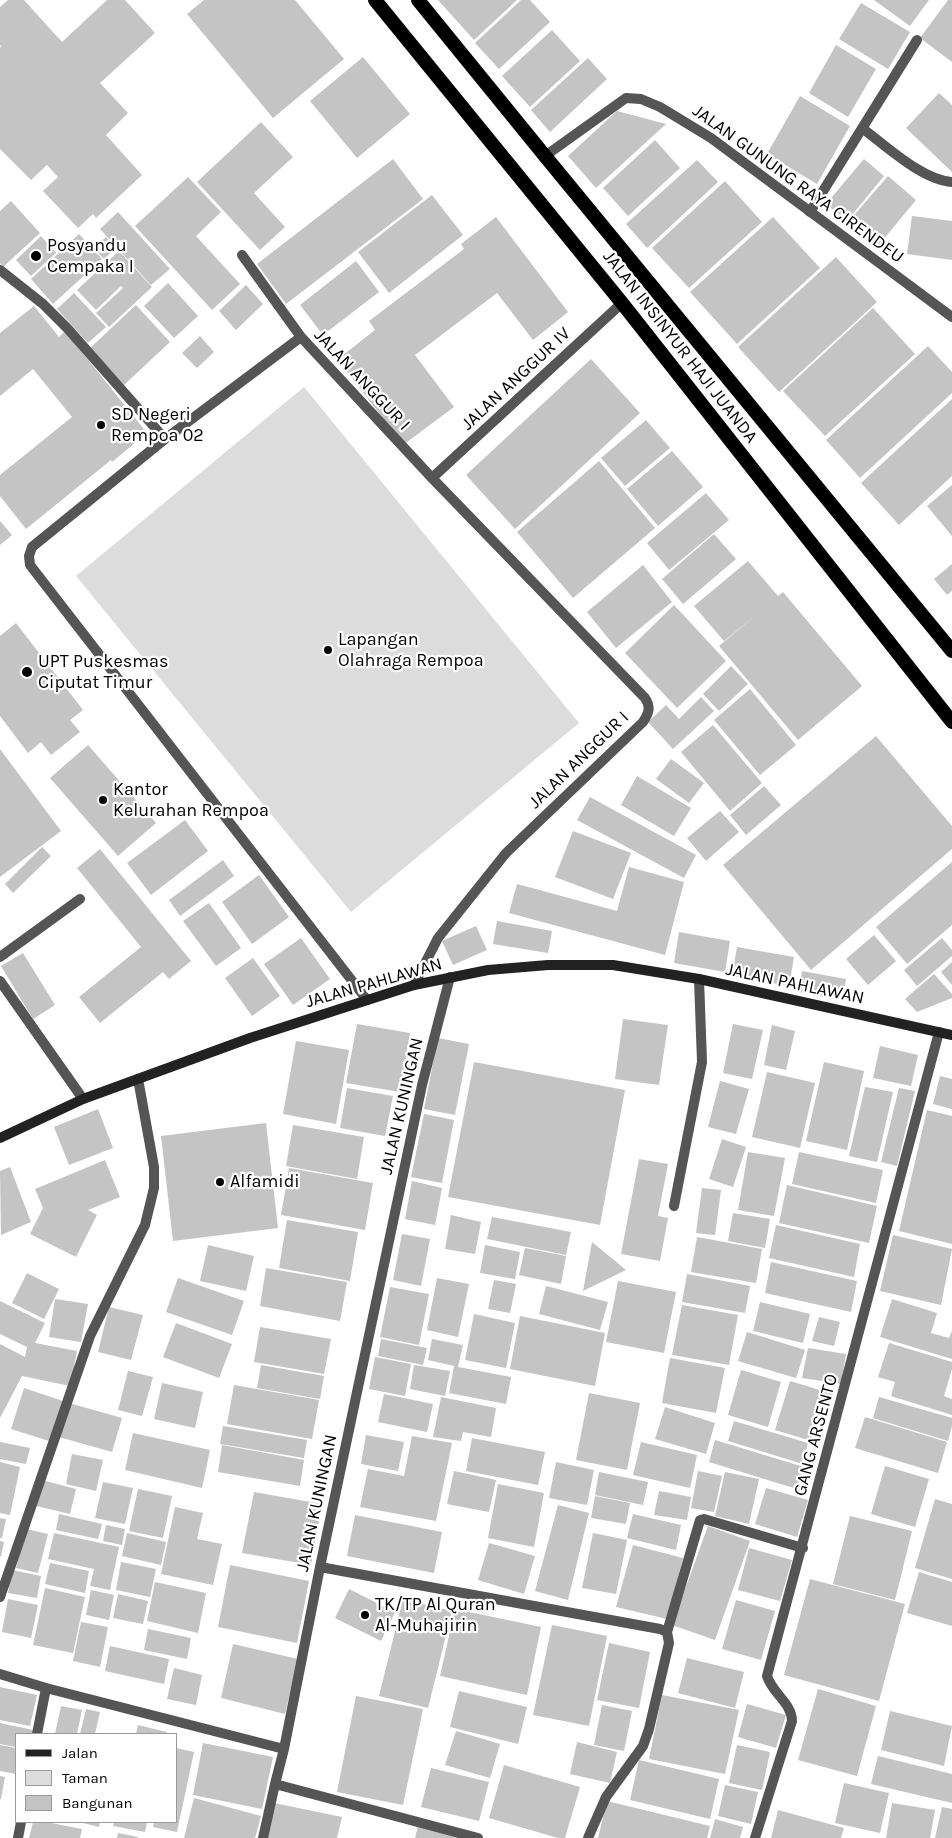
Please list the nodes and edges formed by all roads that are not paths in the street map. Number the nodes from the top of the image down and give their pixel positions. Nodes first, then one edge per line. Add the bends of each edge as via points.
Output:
1 (375, 0) edge
2 (418, 0) edge
3 (917, 40) dead end
4 (862, 128) junction
5 (545, 156) junction
6 (952, 182) edge
7 (810, 212) junction
8 (242, 255) dead end
9 (0, 270) edge
10 (622, 303) junction
11 (952, 317) edge
12 (301, 337) junction
13 (165, 439) junction
14 (432, 478) junction
15 (952, 651) edge
16 (952, 722) edge
17 (80, 899) dead end
18 (0, 957) edge
19 (450, 977) junction
20 (699, 979) junction
21 (0, 981) edge
22 (414, 985) junction
23 (367, 1000) junction
24 (939, 1032) junction
25 (952, 1035) edge
26 (138, 1079) junction
27 (83, 1099) junction
28 (0, 1138) edge
29 (674, 1206) dead end
30 (802, 1548) junction
31 (320, 1567) junction
32 (0, 1597) edge
33 (667, 1632) junction
34 (0, 1674) edge
35 (46, 1688) junction
36 (37, 1733) edge
37 (284, 1749) junction
38 (275, 1784) junction
39 (21, 1823) edge
40 (18, 1838) edge
41 (263, 1838) edge
42 (478, 1838) edge
43 (588, 1838) edge
44 (756, 1838) edge

1 - 10 highway, JALAN INSINYUR HAJI JUANDA
2 - 5 highway, JALAN INSINYUR HAJI JUANDA
3 - 4 street
4 - 6 street via 925,174
4 - 7 street
5 - 7 street, JALAN GUNUNG RAYA CIRENDEU via 626,98 641,99 711,138
5 - 15 highway, JALAN INSINYUR HAJI JUANDA
7 - 11 street, JALAN GUNUNG RAYA CIRENDEU
8 - 12 street
9 - 13 street via 49,310
10 - 14 street, JALAN ANGGUR IV
10 - 16 highway, JALAN INSINYUR HAJI JUANDA
12 - 13 street, JALAN ANGGUR I
12 - 14 street, JALAN ANGGUR I
13 - 23 street, JALAN ANGGUR I via 32,546 30,565
14 - 22 street, JALAN ANGGUR I via 645,698 649,708 643,722 506,853 438,938
17 - 18 street
19 - 20 main road, JALAN PAHLAWAN via 548,965 613,965
19 - 22 main road, JALAN PAHLAWAN
19 - 31 street, JALAN KUNINGAN via 422,1085
20 - 24 main road, JALAN PAHLAWAN
20 - 29 street via 702,1062
21 - 27 street
22 - 23 main road, JALAN PAHLAWAN
23 - 26 main road, JALAN PAHLAWAN
24 - 25 main road, JALAN PAHLAWAN
24 - 30 street, GANG ARSENTO
26 - 27 main road, JALAN PAHLAWAN
26 - 32 street via 154,1168 154,1188 145,1225 90,1336
27 - 28 main road, JALAN PAHLAWAN
30 - 33 street via 700,1520
30 - 44 street, GANG ARSENTO via 767,1676 771,1687 789,1708 792,1721
31 - 33 street
31 - 37 street, JALAN KUNINGAN
33 - 43 street via 669,1643 643,1746 606,1796
34 - 35 street
35 - 36 street
35 - 37 street
37 - 38 street, JALAN KUNINGAN
38 - 41 street, JALAN KUNINGAN
38 - 42 street
39 - 40 street

